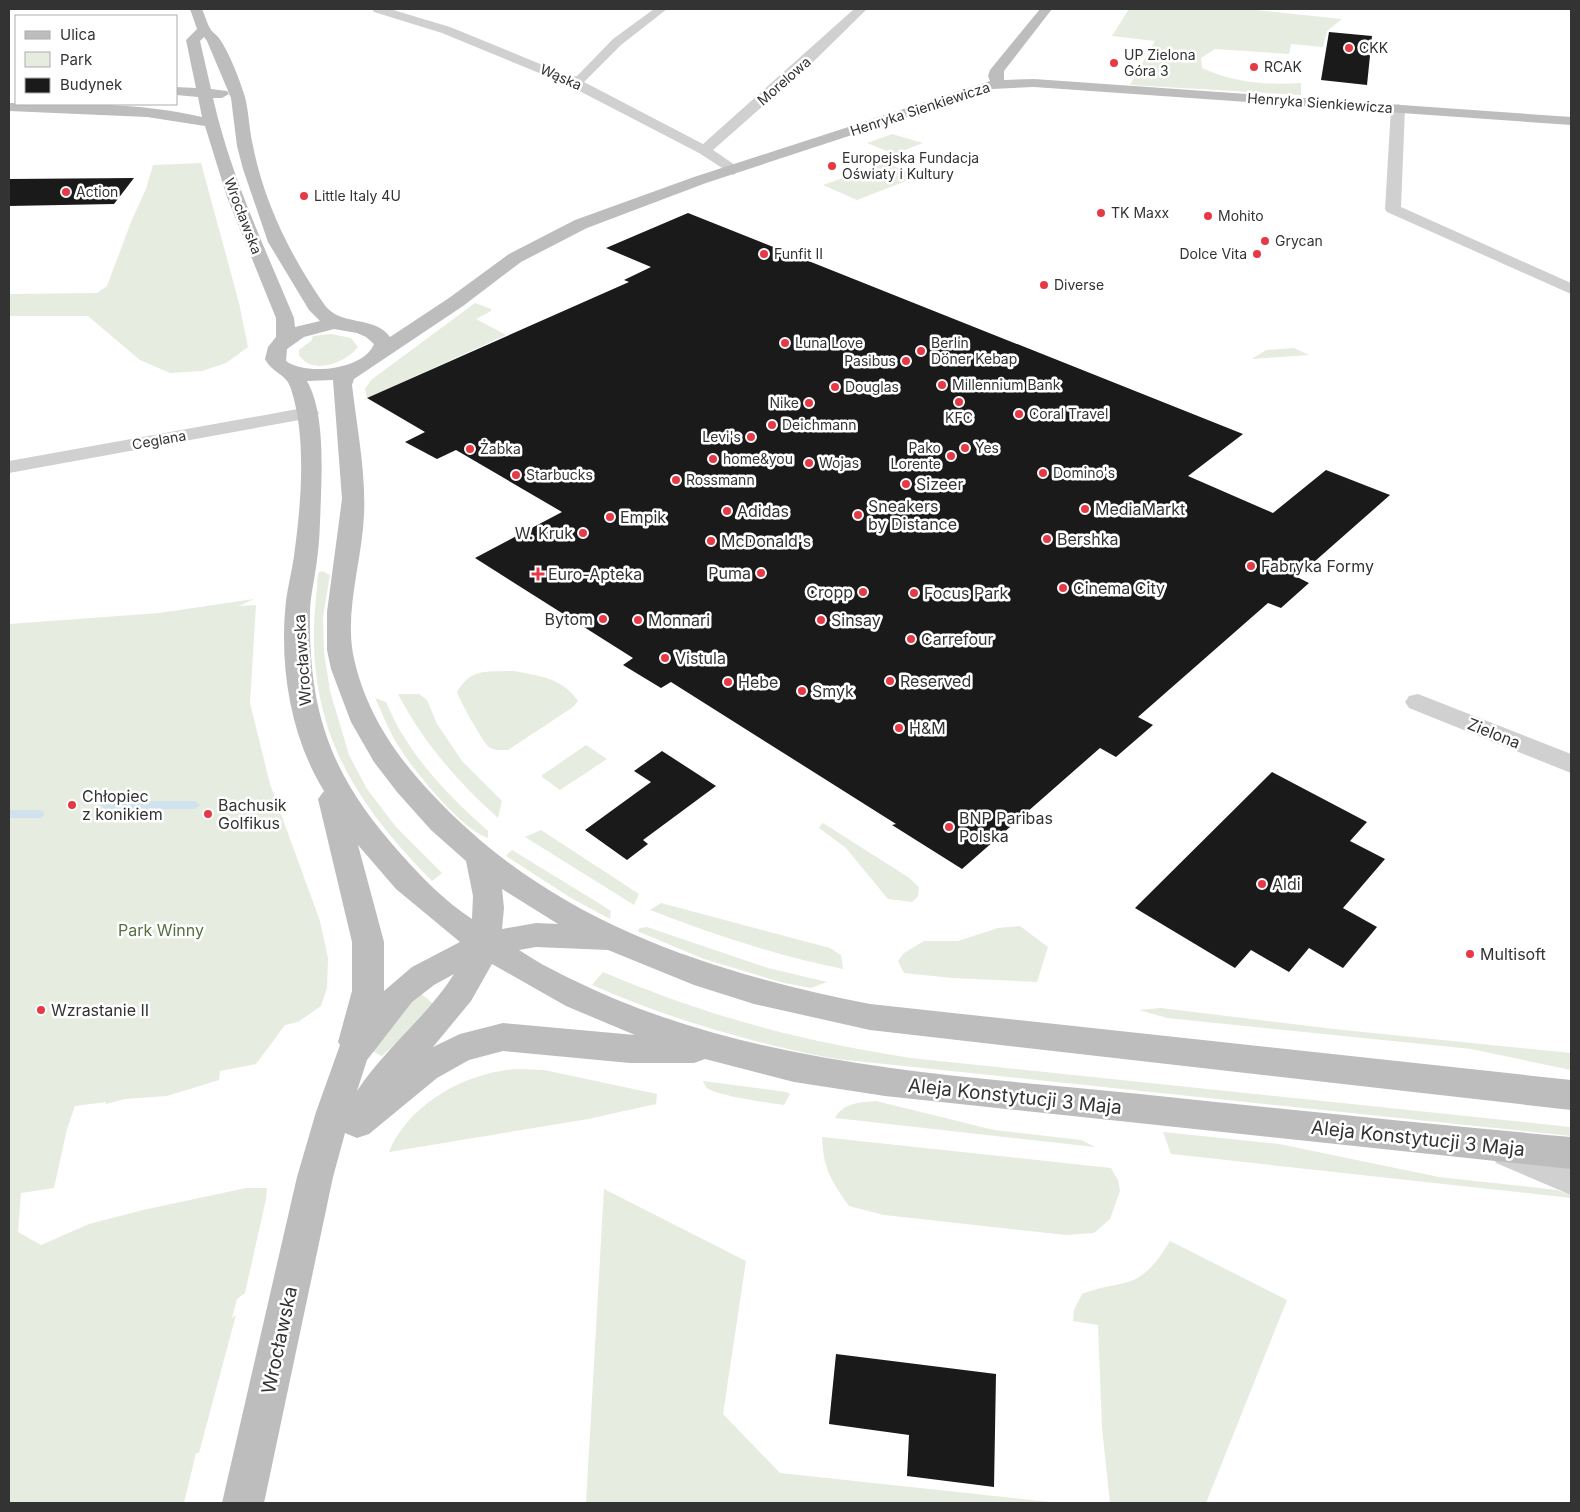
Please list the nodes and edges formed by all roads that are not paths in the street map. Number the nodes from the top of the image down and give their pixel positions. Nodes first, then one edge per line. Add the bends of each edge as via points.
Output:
1 (196, 9) edge
2 (378, 9) edge
3 (661, 9) edge
4 (861, 9) edge
5 (1046, 9) edge
6 (204, 30) junction
7 (199, 66) junction
8 (228, 70) junction
9 (572, 81) junction
10 (178, 82) edge
11 (998, 84) junction
12 (178, 91) edge
13 (206, 91) junction
14 (238, 98) junction
15 (178, 100) edge
16 (96, 105) edge
17 (9, 106) edge
18 (34, 106) edge
19 (1398, 108) junction
20 (1571, 121) edge
21 (211, 123) junction
22 (704, 150) junction
23 (733, 170) junction
24 (1571, 289) edge
25 (456, 302) junction
26 (334, 323) junction
27 (361, 327) junction
28 (286, 338) junction
29 (380, 352) junction
30 (351, 370) junction
31 (294, 373) junction
32 (309, 413) junction
33 (9, 467) edge
34 (1418, 702) dead end
35 (1571, 764) edge
36 (325, 771) junction
37 (480, 859) junction
38 (614, 940) junction
39 (484, 944) junction
40 (718, 1049) junction
41 (352, 1054) junction
42 (1571, 1095) edge
43 (357, 1123) junction
44 (1496, 1146) junction
45 (1571, 1153) edge
46 (315, 1177) junction
47 (1571, 1180) edge
48 (244, 1503) edge

1 - 6 main road, Wrocławska
2 - 9 street, Wąska via 446,30
3 - 9 street via 609,49 581,79
4 - 22 street, Morelowa
5 - 11 main road via 997,70
6 - 7 main road, Wrocławska via 193,40
6 - 8 main road, Wrocławska via 213,39
7 - 10 main road
7 - 13 main road, Wrocławska
8 - 13 main road via 214,87
8 - 14 main road, Wrocławska
9 - 22 street, Wąska
11 - 19 main road, Henryka Sienkiewicza via 1034,83
11 - 23 main road, Henryka Sienkiewicza
12 - 13 main road
13 - 14 main road
13 - 15 main road
13 - 21 main road, Wrocławska
14 - 26 main road, Wrocławska via 247,154 277,242 318,310
16 - 18 main road
17 - 18 main road
18 - 21 main road via 158,113
19 - 20 main road, Henryka Sienkiewicza
19 - 24 street via 1393,209
21 - 28 main road, Wrocławska via 235,197 285,318
22 - 23 street, Wąska
23 - 25 main road, Henryka Sienkiewicza via 601,216 543,242 515,258
25 - 27 main road, Henryka Sienkiewicza via 411,318
25 - 29 main road, Henryka Sienkiewicza
26 - 27 main road
26 - 28 main road
27 - 29 main road via 380,337
28 - 31 main road via 275,351 274,358
29 - 30 main road, Henryka Sienkiewicza via 364,365
30 - 31 main road, Henryka Sienkiewicza via 322,375
30 - 37 main road via 342,385 353,500 339,619 340,651 348,684 365,725 388,763 426,808
31 - 32 main road, Wrocławska via 302,383
32 - 33 street, Ceglana
32 - 36 main road, Wrocławska via 307,544 298,608 302,693 307,721
34 - 35 street, Zielona
36 - 39 main road, Wrocławska via 353,818 386,860 426,900
36 - 41 main road via 368,942 368,992
37 - 38 main road via 550,906
37 - 39 main road, Wrocławska via 489,908
38 - 39 main road, Wrocławska via 536,935
38 - 42 main road via 688,970 756,992 870,1017
39 - 40 main road, Aleja Konstytucji 3 Maja via 568,993 640,1024
39 - 41 main road, Wrocławska via 424,976 401,993
39 - 43 main road, Wrocławska via 474,972 454,1002 378,1083
40 - 43 main road via 630,1049 503,1037 460,1048 425,1068
40 - 44 main road, Aleja Konstytucji 3 Maja via 773,1063 880,1082
41 - 46 main road, Wrocławska
43 - 46 main road, Wrocławska
44 - 45 main road, Aleja Konstytucji 3 Maja
44 - 47 street
46 - 48 main road, Wrocławska

